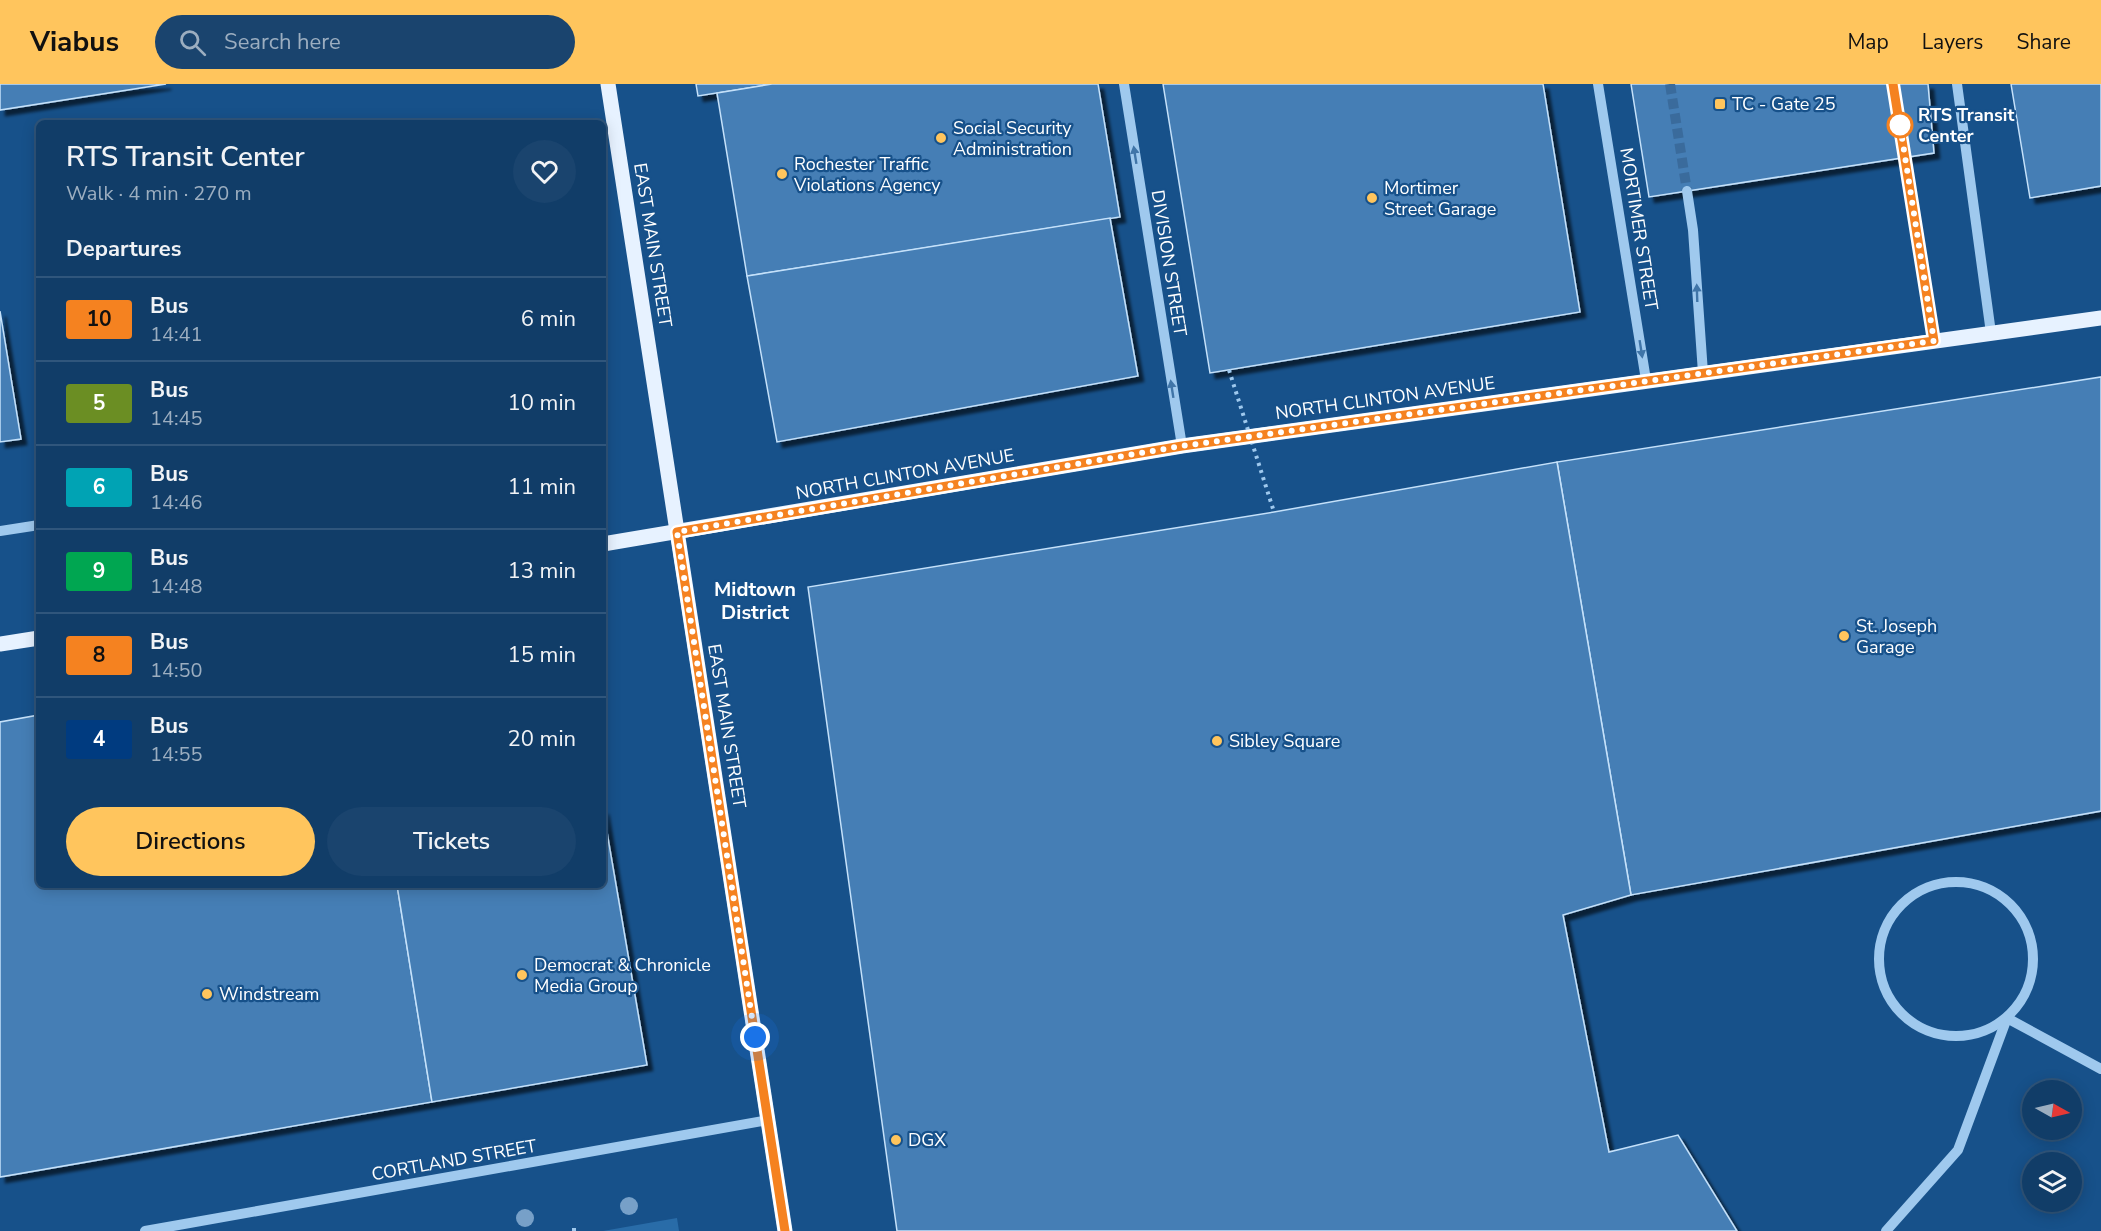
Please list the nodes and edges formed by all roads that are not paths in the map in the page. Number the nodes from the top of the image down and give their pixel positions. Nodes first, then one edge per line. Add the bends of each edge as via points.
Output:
1 (608, 84) edge
2 (1124, 84) edge
3 (1598, 84) edge
4 (1957, 84) edge
5 (1905, 157) tunnel mouth
6 (1687, 191) tunnel mouth
7 (2101, 318) edge
8 (1991, 333) junction
9 (1934, 341) junction
10 (1704, 373) junction
11 (1646, 380) junction
12 (1182, 446) junction
13 (36, 525) edge
14 (0, 531) edge
15 (677, 532) junction
16 (606, 544) edge
17 (36, 638) edge
18 (0, 644) edge
19 (2007, 1018) junction
20 (2101, 1069) edge
21 (768, 1120) junction
22 (145, 1231) edge
23 (785, 1231) edge
24 (1886, 1231) edge

1 - 15 main road, EAST MAIN STREET
12 -> 2 street, DIVISION STREET
3 -> 11 street, MORTIMER STREET
4 - 8 street
5 - 9 street
10 -> 6 street
7 - 8 main road, NORTH CLINTON AVENUE
8 - 9 main road, NORTH CLINTON AVENUE
9 - 10 main road, NORTH CLINTON AVENUE
10 - 11 main road, NORTH CLINTON AVENUE
11 - 12 main road, NORTH CLINTON AVENUE
12 - 15 main road, NORTH CLINTON AVENUE
13 - 14 street
15 - 16 main road, NORTH CLINTON AVENUE
15 - 21 main road, EAST MAIN STREET
17 - 18 main road
19 - 19 street via 2024,998 2033,973 2032,947 2025,923 2010,903 1990,889 1966,882 1941,883 1918,892 1899,907 1881,945 1882,980 1893,1003 1910,1022 1934,1034 1959,1037 1985,1032
19 - 20 street
19 - 24 street via 1958,1150
21 - 22 street, CORTLAND STREET
21 - 23 main road, EAST MAIN STREET

